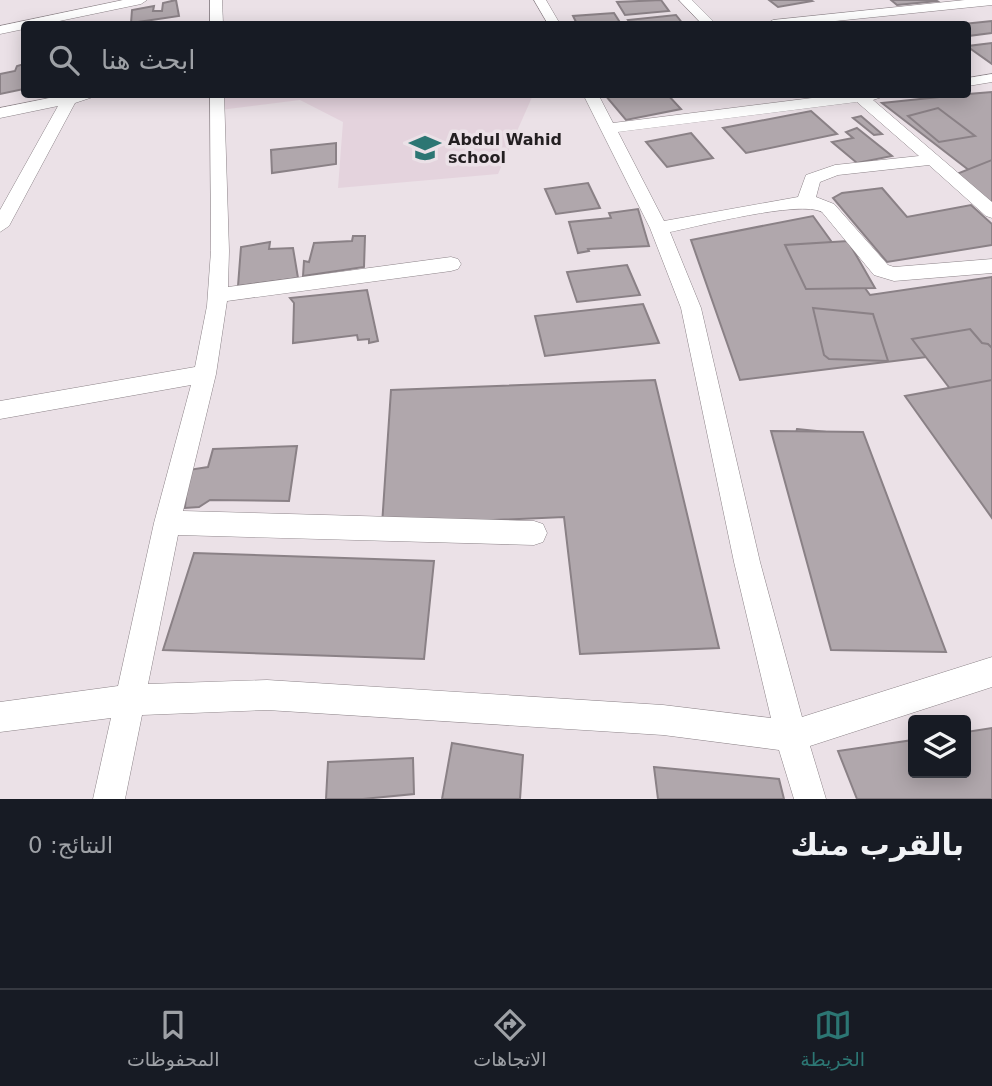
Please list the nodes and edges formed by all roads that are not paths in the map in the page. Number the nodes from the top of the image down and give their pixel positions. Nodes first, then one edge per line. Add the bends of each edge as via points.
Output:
1 (141, 0) edge
2 (216, 0) edge
3 (540, 0) edge
4 (685, 0) edge
5 (877, 0) edge
6 (992, 1) edge
7 (888, 12) junction
8 (45, 21) edge
9 (217, 21) edge
10 (552, 21) edge
11 (706, 21) edge
12 (802, 21) edge
13 (21, 26) edge
14 (0, 30) edge
15 (992, 78) edge
16 (971, 82) edge
17 (74, 98) edge
18 (217, 98) edge
19 (592, 98) edge
20 (862, 98) joint
21 (69, 99) junction
22 (0, 113) edge
23 (606, 129) junction
24 (933, 160) junction
25 (806, 202) junction
26 (992, 212) edge
27 (0, 226) edge
28 (659, 228) junction
29 (451, 264) dead end
30 (992, 266) edge
31 (218, 295) junction
32 (205, 374) junction
33 (0, 410) edge
34 (167, 523) junction
35 (534, 533) dead end
36 (992, 673) edge
37 (129, 700) junction
38 (0, 717) edge
39 (791, 736) junction
40 (109, 799) edge
41 (810, 799) edge

1 - 8 street
2 - 9 street
3 - 10 street
4 - 11 street
5 - 7 street
6 - 7 street
7 - 12 street
13 - 14 street
15 - 16 street
17 - 21 street
18 - 31 street
19 - 23 street
20 - 23 street
20 - 24 street
21 - 22 street
21 - 27 street
23 - 28 street
24 - 25 street via 835,170 812,178
24 - 26 street
25 - 28 street
25 - 30 street via 828,208 881,270 894,274
28 - 39 street via 691,308
29 - 31 street
31 - 32 street
32 - 33 street
32 - 34 street
34 - 35 street
34 - 37 street
36 - 39 street
37 - 38 street
37 - 39 street via 267,695 663,720
37 - 40 street
39 - 41 street

